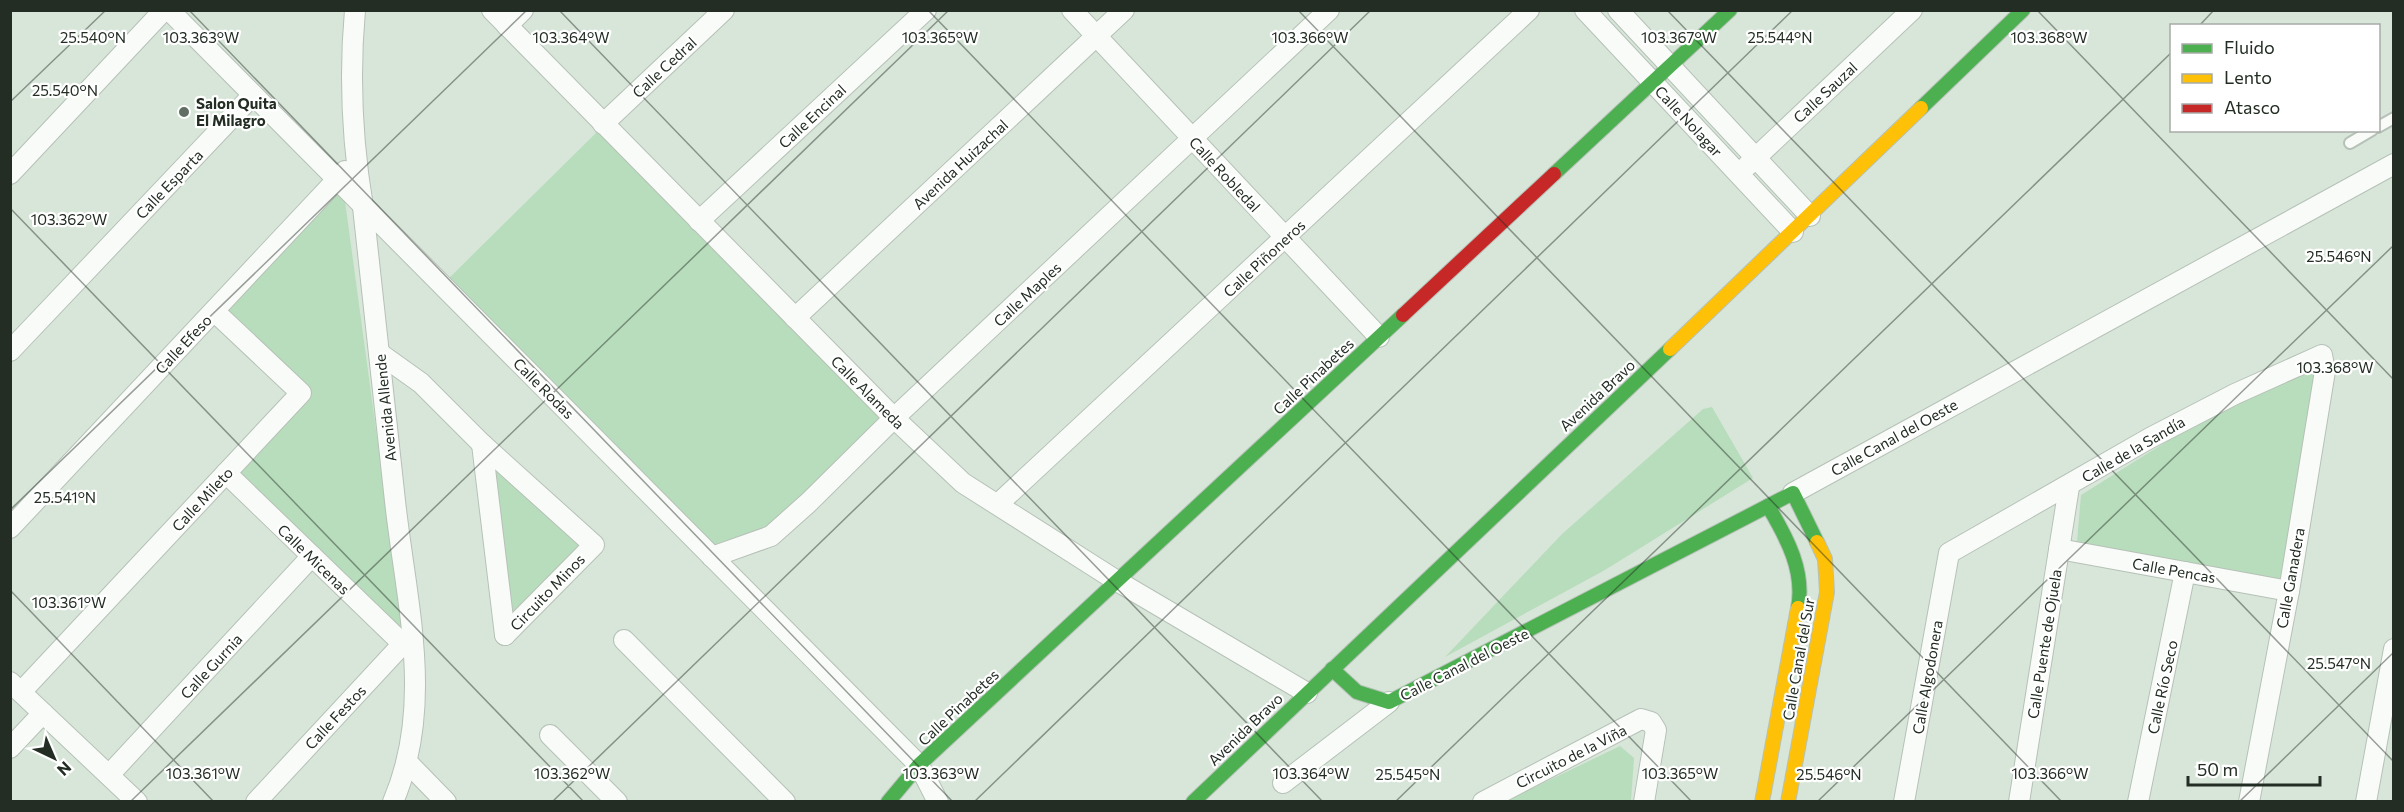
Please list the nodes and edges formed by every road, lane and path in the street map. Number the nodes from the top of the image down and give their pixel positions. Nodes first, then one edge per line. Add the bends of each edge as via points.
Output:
1 (164, 10) edge
2 (169, 10) edge
3 (355, 10) edge
4 (492, 10) edge
5 (523, 10) edge
6 (724, 10) edge
7 (926, 10) edge
8 (1072, 10) edge
9 (1124, 10) edge
10 (1329, 10) edge
11 (1529, 10) edge
12 (1585, 10) edge
13 (1618, 10) edge
14 (1730, 10) edge
15 (1912, 10) edge
16 (2023, 10) edge
17 (507, 26) junction
18 (1096, 37) junction
19 (1670, 66) junction
20 (1652, 82) junction
21 (253, 95) junction
22 (2394, 118) edge
23 (603, 124) junction
24 (2380, 126) edge
25 (2369, 132) edge
26 (1192, 139) junction
27 (2350, 143) dead end
28 (1756, 157) junction
29 (355, 160) junction
30 (2394, 164) edge
31 (10, 174) edge
32 (1738, 174) junction
33 (337, 180) junction
34 (363, 207) junction
35 (1810, 216) junction
36 (699, 221) junction
37 (1793, 232) junction
38 (1285, 238) junction
39 (214, 311) junction
40 (795, 318) junction
41 (1379, 338) junction
42 (10, 351) edge
43 (379, 352) junction
44 (2322, 355) joint
45 (894, 418) junction
46 (482, 444) junction
47 (226, 473) junction
48 (2068, 487) junction
49 (1793, 493) junction
50 (998, 504) junction
51 (1768, 506) junction
52 (10, 528) edge
53 (2059, 549) junction
54 (1949, 553) joint
55 (312, 556) junction
56 (712, 557) junction
57 (2185, 572) junction
58 (1117, 581) junction
59 (2289, 591) junction
60 (408, 638) junction
61 (624, 640) dead end
62 (2394, 649) edge
63 (1332, 669) junction
64 (16, 687) edge
65 (1307, 693) junction
66 (1389, 702) junction
67 (44, 713) junction
68 (550, 735) dead end
69 (10, 748) edge
70 (407, 762) junction
71 (919, 765) junction
72 (1283, 783) dead end
73 (120, 792) edge
74 (256, 801) edge
75 (393, 801) edge
76 (446, 801) edge
77 (616, 801) edge
78 (785, 801) edge
79 (888, 801) edge
80 (939, 801) edge
81 (1193, 801) edge
82 (1483, 801) edge
83 (1644, 801) edge
84 (1762, 801) edge
85 (1788, 801) edge
86 (1904, 801) edge
87 (2019, 801) edge
88 (2138, 801) edge
89 (2249, 801) edge
90 (2366, 801) edge

1 - 31 street
2 - 21 street, Calle Rodas
3 - 29 street, Avenida Allende
4 - 17 street, Calle Alameda
5 - 17 street
6 - 23 street, Calle Cedral
7 - 36 street, Calle Encinal
8 - 18 street, Calle Robledal
9 - 18 street, Avenida Huizachal
10 - 26 street, Calle Maples
11 - 38 street, Calle Piñoneros
12 - 20 street, Calle Nolagar
13 - 19 street, Calle Nolagar
14 - 19 street, Calle Pinabetes
15 - 28 street, Calle Sauzal
16 - 35 street, Avenida Bravo
17 - 23 street, Calle Alameda
18 - 26 street, Calle Robledal
18 - 40 street, Avenida Huizachal
19 - 20 street, Calle Pinabetes
19 - 28 street, Calle Nolagar
20 - 32 street, Calle Nolagar
20 - 41 street, Calle Pinabetes
21 - 33 street, Calle Rodas
21 - 42 street, Calle Esparta
22 - 24 lane
23 - 36 street, Calle Alameda
25 - 27 lane
26 - 38 street, Calle Robledal
26 - 45 street, Calle Maples
28 - 32 street, Calle Sauzal
28 - 35 street, Calle Nolagar
29 - 33 street, Calle Efeso
29 - 34 street, Avenida Allende
30 - 49 street, Calle Canal del Oeste
32 - 37 street, Calle Nolagar
33 - 34 street, Calle Rodas
33 - 39 street, Calle Efeso
34 - 43 street, Avenida Allende
34 - 56 street, Calle Rodas
35 - 37 street, Avenida Bravo
36 - 40 street, Calle Alameda
37 - 63 street, Avenida Bravo
38 - 41 street, Calle Robledal
38 - 50 street, Calle Piñoneros
39 - 47 street, Calle Mileto via 301,393
39 - 52 street, Calle Efeso
40 - 45 street, Calle Alameda
41 - 58 street, Calle Pinabetes
43 - 46 street, Circuito Minos via 421,383
43 - 60 street, Avenida Allende
44 - 48 street, Calle de la Sandía via 2182,421
44 - 59 street, Calle Ganadera via 2325,371
45 - 50 street, Calle Alameda via 963,483
45 - 56 street, Calle Maples via 771,536
46 - 46 street, Circuito Minos via 594,545 505,635 493,534
47 - 55 street, Calle Micenas
47 - 64 street, Calle Mileto
48 - 53 street, Calle Puente de Ojuela
48 - 54 street, Calle de la Sandía
49 - 51 street, Calle Canal del Oeste
49 - 85 street, Calle Canal del Sur via 1825,559 1827,592
50 - 58 street, Calle Alameda
51 - 66 street, Calle Canal del Oeste
51 - 84 street, Calle Canal del Sur via 1797,561 1801,591
53 - 57 street, Calle Pencas
53 - 87 street, Calle Puente de Ojuela
54 - 86 street, Calle Algodonera
55 - 60 street, Calle Micenas
55 - 73 street, Calle Gurnia
56 - 71 street, Calle Rodas
57 - 59 street, Calle Pencas
57 - 88 street, Calle Río Seco
58 - 65 street, Calle Alameda
58 - 71 street, Calle Pinabetes
59 - 89 street, Calle Ganadera
60 - 70 street, Avenida Allende via 417,675
60 - 74 street, Calle Festos
61 - 78 street
62 - 90 street
63 - 65 street, Avenida Bravo
63 - 66 street, Calle Canal del Oeste via 1354,692 1371,700
64 - 67 street
65 - 81 street, Avenida Bravo
66 - 72 street, Calle Canal del Oeste
67 - 69 street
67 - 73 street
68 - 77 street
70 - 75 street, Avenida Allende
70 - 76 street
71 - 79 street, Calle Pinabetes
71 - 80 street, Calle Rodas
82 - 83 street, Circuito de la Viña via 1641,719 1651,722 1656,730

